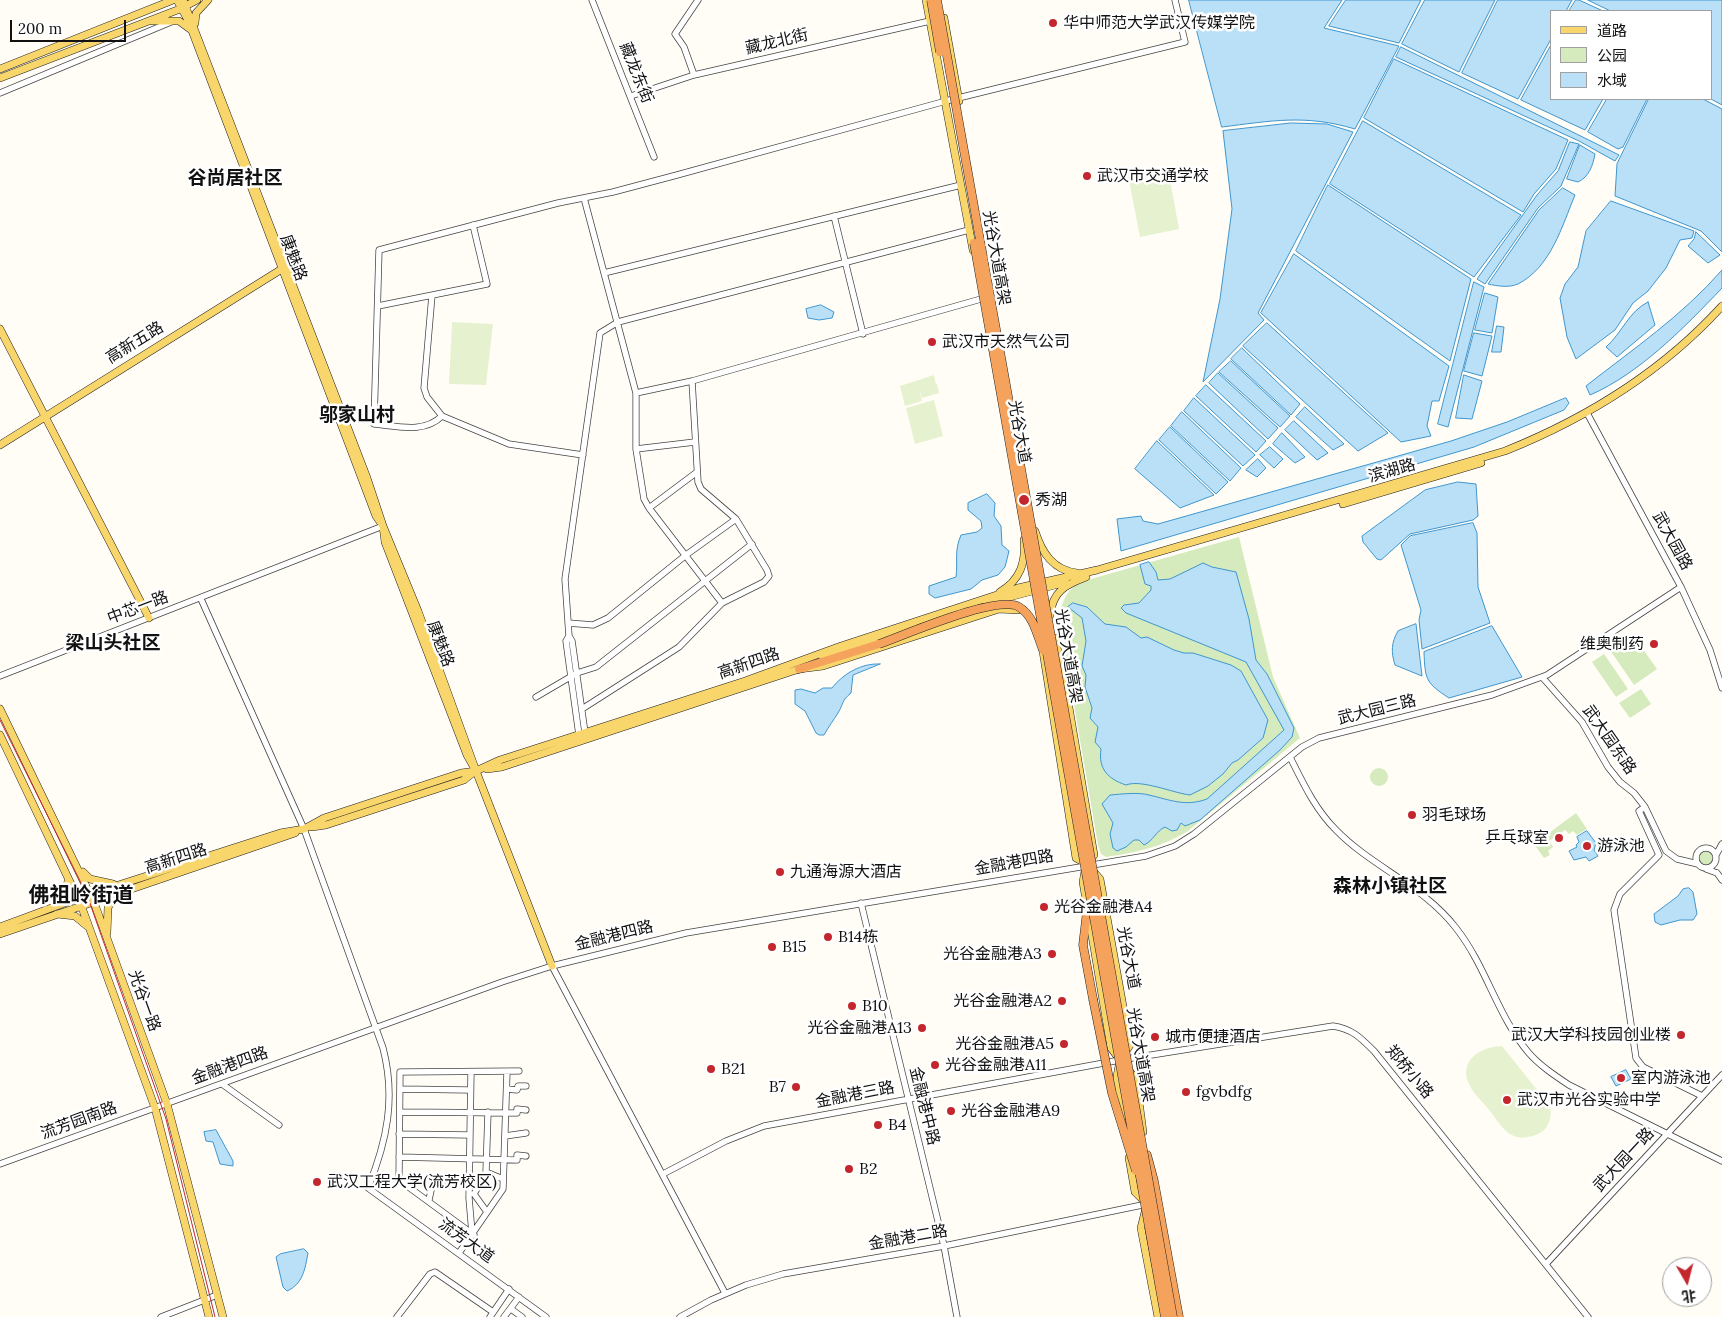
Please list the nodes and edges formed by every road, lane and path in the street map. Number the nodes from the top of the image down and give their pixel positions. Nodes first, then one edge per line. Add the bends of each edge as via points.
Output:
1 (166, 0) edge
2 (173, 0) edge
3 (177, 0) edge
4 (197, 0) edge
5 (208, 0) edge
6 (592, 0) edge
7 (698, 0) edge
8 (926, 0) edge
9 (931, 0) edge
10 (939, 0) edge
11 (1175, 0) edge
12 (183, 5) edge
13 (160, 6) junction
14 (176, 20) junction
15 (930, 21) junction
16 (142, 22) junction
17 (194, 30) junction
18 (0, 68) edge
19 (694, 76) junction
20 (0, 78) edge
21 (0, 93) edge
22 (631, 96) junction
23 (958, 98) junction
24 (946, 101) junction
25 (654, 157) dead end
26 (961, 184) junction
27 (584, 198) junction
28 (834, 216) junction
29 (473, 225) junction
30 (969, 230) junction
31 (846, 263) junction
32 (284, 267) junction
33 (604, 273) junction
34 (432, 295) junction
35 (981, 299) junction
36 (378, 306) junction
37 (1722, 306) edge
38 (1722, 311) edge
39 (618, 322) junction
40 (0, 329) edge
41 (863, 334) junction
42 (0, 335) edge
43 (692, 380) junction
44 (636, 393) junction
45 (1587, 414) junction
46 (43, 416) junction
47 (442, 416) junction
48 (695, 442) junction
49 (0, 444) edge
50 (636, 449) junction
51 (583, 455) junction
52 (697, 472) junction
53 (649, 508) junction
54 (736, 519) junction
55 (1032, 524) junction
56 (383, 526) junction
57 (1024, 540) junction
58 (752, 544) junction
59 (686, 555) junction
60 (1088, 574) junction
61 (706, 581) junction
62 (1045, 585) junction
63 (1681, 587) junction
64 (1032, 588) junction
65 (992, 597) junction
66 (201, 599) junction
67 (722, 603) junction
68 (1050, 615) junction
69 (147, 619) junction
70 (568, 623) junction
71 (1042, 644) junction
72 (799, 669) junction
73 (574, 674) junction
74 (0, 676) edge
75 (1542, 678) junction
76 (1722, 688) edge
77 (1054, 691) junction
78 (536, 697) dead end
79 (0, 709) edge
80 (582, 709) junction
81 (582, 734) junction
82 (0, 735) edge
83 (1290, 757) junction
84 (476, 771) junction
85 (1645, 807) junction
86 (304, 829) junction
87 (1720, 845) edge
88 (1709, 848) junction
89 (1697, 854) junction
90 (1716, 858) junction
91 (1690, 861) junction
92 (1086, 864) junction
93 (1698, 864) junction
94 (78, 867) junction
95 (1706, 868) junction
96 (1717, 873) junction
97 (67, 875) junction
98 (1722, 880) edge
99 (126, 882) junction
100 (121, 892) junction
101 (90, 894) junction
102 (94, 901) junction
103 (80, 902) junction
104 (861, 903) junction
105 (53, 911) junction
106 (1088, 911) junction
107 (1, 929) edge
108 (91, 931) junction
109 (107, 938) junction
110 (552, 966) junction
111 (376, 1027) junction
112 (1120, 1060) junction
113 (519, 1071) dead end
114 (471, 1072) junction
115 (507, 1072) junction
116 (1722, 1075) edge
117 (222, 1084) junction
118 (526, 1086) dead end
119 (400, 1089) junction
120 (506, 1089) junction
121 (469, 1090) junction
122 (1702, 1096) junction
123 (907, 1099) junction
124 (167, 1104) junction
125 (155, 1108) junction
126 (526, 1110) dead end
127 (400, 1112) junction
128 (471, 1112) junction
129 (488, 1112) junction
130 (506, 1113) junction
131 (279, 1125) dead end
132 (526, 1133) dead end
133 (399, 1134) junction
134 (470, 1135) junction
135 (1666, 1135) junction
136 (505, 1136) junction
137 (1146, 1153) junction
138 (526, 1156) dead end
139 (399, 1157) junction
140 (470, 1159) junction
141 (487, 1159) junction
142 (504, 1160) junction
143 (1722, 1161) edge
144 (0, 1164) edge
145 (486, 1172) junction
146 (663, 1174) junction
147 (470, 1181) junction
148 (505, 1182) junction
149 (1143, 1187) junction
150 (429, 1200) junction
151 (1147, 1204) junction
152 (487, 1212) junction
153 (473, 1234) junction
154 (944, 1246) junction
155 (459, 1253) junction
156 (1546, 1264) junction
157 (509, 1289) junction
158 (725, 1294) junction
159 (217, 1295) junction
160 (519, 1297) junction
161 (205, 1300) junction
162 (510, 1309) junction
163 (491, 1314) edge
164 (161, 1317) edge
165 (209, 1317) edge
166 (223, 1317) edge
167 (397, 1317) edge
168 (504, 1317) edge
169 (522, 1317) edge
170 (546, 1317) edge
171 (680, 1317) edge
172 (957, 1317) edge
173 (1158, 1317) edge
174 (1164, 1317) edge
175 (1173, 1317) edge
176 (1178, 1317) edge
177 (1588, 1317) edge

1 - 13 main road
2 - 13 main road
3 - 12 main road, 康魅路
4 - 12 main road
5 - 17 main road via 196,13
6 - 22 street, 藏龙东街
7 - 19 street via 674,34 687,53
8 - 15 main road, 光谷大道
9 - 77 highway, 光谷大道高架, bridge
10 - 23 main road, 光谷大道
10 - 175 highway, 光谷大道高架, bridge
11 - 23 street via 1185,42
12 - 16 main road
12 - 17 main road, 康魅路
13 - 18 main road
14 - 16 main road
14 - 17 main road
14 - 21 street
15 - 19 street, 藏龙北街
15 - 24 main road, 光谷大道
16 - 20 main road
17 - 32 main road, 康魅路
19 - 22 street, 藏龙北街
22 - 25 street, 藏龙东街
23 - 24 street
23 - 55 main road, 光谷大道
24 - 26 main road, 光谷大道
24 - 27 street
26 - 28 street
26 - 30 main road, 光谷大道
27 - 29 street
27 - 33 street
28 - 31 street
28 - 33 street
29 - 34 street via 487,284
29 - 36 street via 379,250
30 - 31 street
30 - 35 main road, 光谷大道
31 - 39 street
31 - 41 street
32 - 46 main road, 高新五路
32 - 56 main road, 康魅路
33 - 39 street
34 - 36 street
34 - 47 street via 424,388 426,396
35 - 41 street
35 - 57 main road, 光谷大道
36 - 47 street via 374,424 420,428
37 - 45 main road, 滨湖路 via 1696,335 1637,382
38 - 45 main road, 滨湖路 via 1698,338 1639,385
39 - 44 street
39 - 51 street via 600,333
40 - 46 main road
41 - 43 street
42 - 46 main road
43 - 44 street
43 - 48 street
44 - 50 street
45 - 60 main road, 滨湖路 via 1536,443 1444,476
45 - 63 street, 武大园路
46 - 49 main road, 高新五路
46 - 69 main road
47 - 51 street via 509,444
48 - 50 street
48 - 52 street
50 - 53 street via 644,499
51 - 70 street via 565,579
52 - 53 street
52 - 54 street via 701,489
53 - 59 street
54 - 58 street
54 - 59 street
55 - 60 main road via 1049,561 1070,572
55 - 62 main road, 光谷大道
56 - 66 street, 中芯一路
56 - 84 main road, 康魅路 via 386,542 467,755
57 - 64 main road, 光谷大道
57 - 65 main road via 1025,554 1020,573 1014,582
58 - 61 street
58 - 67 street via 769,576 764,582
59 - 61 street
59 - 70 street via 608,618 593,625
60 - 62 main road, 滨湖路
60 - 68 main road via 1059,590 1051,604
61 - 67 street
61 - 73 street via 596,667
62 - 64 main road, 滨湖路
62 - 68 main road, 光谷大道
63 - 75 street, 武大园三路
63 - 76 street, 武大园路 via 1710,650
64 - 65 main road, 高新四路
64 - 71 main road, 光谷大道
64 - 72 main road, 高新四路 via 838,652
65 - 81 main road, 高新四路
66 - 69 street, 中芯一路
66 - 86 street
67 - 80 street via 679,647
68 - 92 main road, 光谷大道 via 1094,855
69 - 74 street, 中芯一路
70 - 73 street
71 - 72 main road, 高新四路 via 1032,622 1018,610 999,609 823,666
71 - 92 main road, 光谷大道 via 1076,858
72 - 77 highway, bridge via 984,607 1010,603 1031,619
72 - 84 main road, 高新四路 via 511,764
73 - 78 street
73 - 80 street
73 - 81 street
75 - 83 street, 武大园三路 via 1492,695 1319,738
75 - 85 street, 武大园东路 via 1582,722 1608,767
77 - 149 highway, 光谷大道高架, bridge
79 - 94 main road, 光谷一路
80 - 81 street
81 - 84 main road, 高新四路
82 - 97 main road, 光谷一路
83 - 92 street, 武大园三路 via 1175,846 1146,856
83 - 135 street via 1312,800 1337,832 1427,899 1456,927 1470,947 1507,1021 1528,1052 1569,1085
84 - 86 main road, 高新四路 via 464,780 326,825
84 - 110 main road, 康魅路
85 - 91 street, 武大园东路 via 1666,850 1677,859
85 - 122 street via 1639,811 1659,855 1620,894 1614,910 1636,1058 1643,1068
86 - 99 main road, 高新四路 via 280,833
86 - 100 main road, 高新四路 via 283,839
86 - 111 street
87 - 88 street
87 - 90 street
88 - 89 street
88 - 90 street
89 - 91 street
89 - 93 street
90 - 95 street via 1712,867
90 - 96 street
91 - 93 street, 武大园东路
92 - 104 street, 金融港四路
92 - 106 main road, 光谷大道 via 1083,882
92 - 112 main road, 光谷大道 via 1100,879 1124,1009 1130,1044
93 - 95 street
94 - 99 main road via 90,879 100,883
94 - 101 main road, 光谷一路
95 - 96 street
96 - 98 street
97 - 103 main road, 光谷一路
97 - 105 main road via 66,896
99 - 101 main road, 高新四路
100 - 102 main road, 高新四路
100 - 109 main road via 108,907
101 - 102 main road, 光谷一路
101 - 103 main road, 高新四路
102 - 103 main road, 高新四路
102 - 109 main road, 光谷一路
103 - 105 main road, 高新四路
103 - 108 main road, 光谷一路
104 - 110 street, 金融港四路 via 686,933
104 - 123 street, 金融港中路
105 - 107 main road, 高新四路
105 - 108 main road via 75,916
106 - 112 main road, 光谷大道 via 1111,1048
106 - 149 highway, bridge via 1083,945 1092,999 1112,1093
108 - 125 main road, 光谷一路
109 - 124 main road, 光谷一路
110 - 111 street, 金融港四路
110 - 146 street
111 - 117 street, 金融港四路
111 - 155 street, 流芳大道 via 386,1056 390,1102 385,1141 368,1188
112 - 123 street, 金融港三路
112 - 137 main road, 光谷大道 via 1136,1079
112 - 151 main road, 光谷大道 via 1116,1082 1135,1192
112 - 156 street, 郑桥小路 via 1333,1026 1347,1028 1357,1033 1374,1051
113 - 115 street
114 - 115 street
114 - 119 street via 400,1072
114 - 121 street
115 - 120 street
116 - 122 street, 武大园一路
117 - 124 street, 金融港四路
117 - 131 street
118 - 120 street via 518,1086 517,1090
119 - 121 street
119 - 127 street
120 - 130 street
121 - 128 street
122 - 135 street, 武大园一路
123 - 146 street, 金融港三路 via 764,1126 726,1140
123 - 154 street, 金融港中路
124 - 125 street, 流芳园南路
124 - 159 main road, 光谷一路
125 - 144 street, 流芳园南路
125 - 161 main road, 光谷一路
126 - 130 street via 517,1109 517,1114
127 - 128 street
127 - 133 street
128 - 129 street
128 - 134 street
129 - 130 street
129 - 141 street
130 - 136 street
132 - 136 street
133 - 134 street
133 - 139 street
134 - 140 street
135 - 143 street
135 - 156 street, 武大园一路
136 - 142 street
137 - 151 main road, 光谷大道 via 1152,1188
137 - 176 highway
138 - 142 street
139 - 140 street
139 - 150 street via 398,1180
140 - 141 street
140 - 147 street
141 - 142 street
141 - 145 street
142 - 148 street
145 - 148 street
145 - 152 street via 474,1194
146 - 158 street
147 - 150 street via 433,1181
147 - 153 street via 469,1215
148 - 152 street
149 - 174 highway, 光谷大道高架, bridge
150 - 153 street
151 - 154 street, 金融港二路
151 - 173 main road, 光谷大道 via 1141,1228
151 - 176 main road, 光谷大道 via 1159,1225
152 - 153 street
153 - 155 street
154 - 158 street, 金融港二路 via 783,1274
154 - 172 street, 金融港中路
155 - 157 street, 流芳大道
156 - 177 street, 郑桥小路
157 - 160 street, 流芳大道
157 - 163 street
158 - 171 street, 金融港二路
159 - 161 street
159 - 166 main road, 光谷一路
160 - 162 street
160 - 170 street, 流芳大道
161 - 164 street
161 - 165 main road, 光谷一路
162 - 168 street
162 - 169 street
163 - 167 street via 435,1272 430,1274

